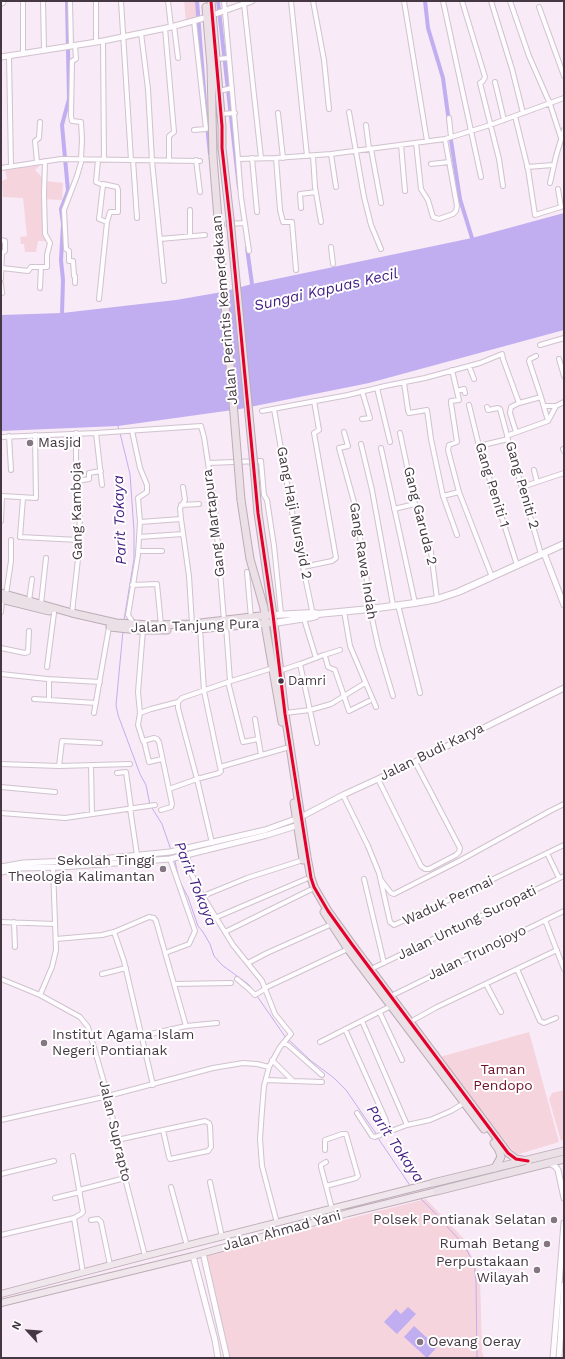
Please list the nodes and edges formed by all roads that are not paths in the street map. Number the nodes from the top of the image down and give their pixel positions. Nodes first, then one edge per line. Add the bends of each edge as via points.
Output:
1 (4, 1) edge
2 (23, 1) edge
3 (43, 1) edge
4 (70, 1) edge
5 (96, 1) edge
6 (120, 1) edge
7 (168, 1) edge
8 (206, 1) edge
9 (211, 1) edge
10 (224, 1) edge
11 (252, 1) edge
12 (291, 1) edge
13 (313, 1) edge
14 (404, 1) edge
15 (443, 1) edge
16 (462, 1) edge
17 (491, 1) edge
18 (510, 1) edge
19 (1, 4) edge
20 (238, 4) edge
21 (244, 4) junction
22 (539, 7) dead end
23 (214, 15) junction
24 (196, 21) junction
25 (172, 27) junction
26 (165, 28) junction
27 (141, 33) junction
28 (122, 37) junction
29 (103, 41) junction
30 (96, 42) junction
31 (72, 46) junction
32 (44, 50) junction
33 (23, 53) junction
34 (9, 56) junction
35 (1, 57) edge
36 (178, 58) dead end
37 (228, 58) junction
38 (218, 59) junction
39 (564, 76) edge
40 (495, 82) dead end
41 (230, 88) junction
42 (220, 90) junction
43 (564, 98) edge
44 (550, 104) junction
45 (329, 109) dead end
46 (349, 112) dead end
47 (233, 113) junction
48 (523, 113) junction
49 (222, 114) junction
50 (278, 114) dead end
51 (515, 116) junction
52 (449, 118) dead end
53 (504, 120) junction
54 (40, 122) dead end
55 (366, 125) dead end
56 (490, 125) junction
57 (194, 130) dead end
58 (564, 130) edge
59 (472, 131) junction
60 (449, 138) junction
61 (561, 138) junction
62 (427, 141) junction
63 (416, 143) junction
64 (401, 145) junction
65 (370, 149) junction
66 (355, 151) junction
67 (331, 154) junction
68 (307, 156) junction
69 (313, 156) junction
70 (252, 158) junction
71 (261, 158) junction
72 (276, 158) junction
73 (283, 158) junction
74 (81, 159) junction
75 (238, 159) junction
76 (98, 160) junction
77 (104, 160) junction
78 (132, 160) junction
79 (45, 161) junction
80 (152, 161) junction
81 (169, 161) junction
82 (37, 162) junction
83 (449, 162) junction
84 (432, 164) dead end
85 (553, 165) junction
86 (11, 166) junction
87 (527, 167) junction
88 (1, 168) edge
89 (481, 177) dead end
90 (550, 183) dead end
91 (103, 184) junction
92 (503, 186) dead end
93 (336, 187) dead end
94 (558, 189) dead end
95 (405, 191) dead end
96 (200, 192) dead end
97 (316, 192) junction
98 (381, 203) dead end
99 (301, 208) dead end
100 (190, 210) dead end
101 (257, 212) dead end
102 (137, 218) dead end
103 (107, 222) junction
104 (321, 222) dead end
105 (243, 223) junction
106 (227, 224) dead end
107 (205, 235) dead end
108 (190, 236) junction
109 (1, 240) edge
110 (160, 240) junction
111 (330, 247) dead end
112 (380, 249) dead end
113 (249, 251) dead end
114 (333, 264) dead end
115 (41, 267) junction
116 (2, 268) edge
117 (296, 270) dead end
118 (1, 279) edge
119 (164, 281) dead end
120 (75, 283) dead end
121 (1, 284) edge
122 (40, 288) dead end
123 (2, 294) edge
124 (99, 299) dead end
125 (564, 338) edge
126 (540, 345) dead end
127 (536, 356) dead end
128 (559, 359) dead end
129 (469, 366) junction
130 (452, 370) junction
131 (564, 376) edge
132 (474, 379) dead end
133 (404, 383) junction
134 (378, 388) junction
135 (458, 390) junction
136 (362, 391) junction
137 (465, 393) dead end
138 (541, 397) junction
139 (314, 402) junction
140 (564, 402) edge
141 (519, 403) junction
142 (469, 405) dead end
143 (487, 406) dead end
144 (544, 406) junction
145 (556, 406) junction
146 (274, 409) junction
147 (262, 411) dead end
148 (362, 419) dead end
149 (548, 421) junction
150 (132, 431) junction
151 (344, 432) dead end
152 (516, 432) junction
153 (76, 433) junction
154 (96, 433) junction
155 (400, 434) dead end
156 (35, 435) junction
157 (9, 436) junction
158 (1, 437) edge
159 (507, 437) junction
160 (390, 442) dead end
161 (361, 444) dead end
162 (479, 446) junction
163 (381, 448) dead end
164 (208, 463) junction
165 (11, 470) dead end
166 (534, 470) dead end
167 (101, 471) junction
168 (564, 473) edge
169 (78, 481) junction
170 (536, 482) junction
171 (102, 485) dead end
172 (183, 487) dead end
173 (522, 487) junction
174 (459, 492) junction
175 (444, 496) junction
176 (23, 498) junction
177 (199, 504) dead end
178 (415, 504) junction
179 (181, 505) junction
180 (394, 509) junction
181 (181, 519) junction
182 (1, 521) edge
183 (140, 522) junction
184 (183, 534) junction
185 (457, 534) dead end
186 (139, 537) junction
187 (12, 540) dead end
188 (79, 540) junction
189 (564, 544) edge
190 (138, 551) junction
191 (162, 551) dead end
192 (543, 553) junction
193 (46, 558) dead end
194 (517, 565) junction
195 (303, 567) junction
196 (247, 572) dead end
197 (492, 577) junction
198 (32, 579) dead end
199 (132, 585) junction
200 (2, 596) edge
201 (437, 599) junction
202 (29, 601) junction
203 (415, 603) junction
204 (41, 604) junction
205 (396, 605) junction
206 (564, 605) edge
207 (370, 609) junction
208 (344, 611) junction
209 (1, 612) edge
210 (54, 613) junction
211 (72, 613) junction
212 (281, 614) junction
213 (273, 615) junction
214 (315, 615) junction
215 (264, 616) junction
216 (251, 618) junction
217 (304, 619) junction
218 (274, 623) junction
219 (192, 624) junction
220 (225, 624) junction
221 (265, 624) junction
222 (161, 625) junction
223 (112, 626) junction
224 (132, 626) junction
225 (151, 628) junction
226 (200, 628) junction
227 (143, 630) junction
228 (29, 631) dead end
229 (1, 648) edge
230 (340, 650) dead end
231 (324, 655) junction
232 (316, 658) junction
233 (300, 664) junction
234 (47, 667) dead end
235 (276, 670) junction
236 (1, 674) edge
237 (49, 679) junction
238 (229, 681) junction
239 (100, 682) junction
240 (365, 683) junction
241 (564, 688) edge
242 (204, 691) junction
243 (420, 693) dead end
244 (344, 696) junction
245 (393, 696) dead end
246 (34, 699) dead end
247 (49, 700) junction
248 (368, 701) dead end
249 (178, 702) junction
250 (96, 703) junction
251 (376, 707) dead end
252 (310, 710) junction
253 (94, 713) dead end
254 (140, 713) junction
255 (285, 713) junction
256 (255, 718) dead end
257 (258, 739) junction
258 (144, 741) junction
259 (100, 743) dead end
260 (317, 743) dead end
261 (286, 748) junction
262 (261, 755) junction
263 (162, 759) junction
264 (415, 762) junction
265 (1, 764) edge
266 (130, 764) dead end
267 (59, 766) junction
268 (91, 766) junction
269 (220, 766) junction
270 (118, 773) dead end
271 (197, 779) junction
272 (378, 779) junction
273 (1, 787) edge
274 (169, 789) junction
275 (55, 792) dead end
276 (343, 795) junction
277 (155, 804) dead end
278 (564, 804) edge
279 (131, 808) junction
280 (161, 810) dead end
281 (1, 813) edge
282 (92, 814) junction
283 (299, 821) junction
284 (212, 843) junction
285 (564, 845) edge
286 (547, 853) junction
287 (179, 854) junction
288 (137, 855) junction
289 (187, 855) junction
290 (148, 857) junction
291 (170, 859) junction
292 (303, 860) junction
293 (1, 867) edge
294 (53, 867) junction
295 (1, 872) edge
296 (564, 876) edge
297 (380, 878) junction
298 (559, 878) junction
299 (306, 879) junction
300 (364, 879) dead end
301 (310, 890) junction
302 (203, 896) junction
303 (564, 911) edge
304 (217, 918) junction
305 (545, 920) junction
306 (1, 922) edge
307 (14, 922) junction
308 (54, 924) junction
309 (332, 924) junction
310 (114, 932) junction
311 (225, 932) junction
312 (56, 939) junction
313 (15, 947) dead end
314 (351, 947) junction
315 (557, 950) junction
316 (165, 953) junction
317 (563, 961) edge
318 (248, 963) junction
319 (384, 963) junction
320 (126, 968) junction
321 (564, 968) edge
322 (371, 969) junction
323 (517, 969) junction
324 (102, 974) dead end
325 (1, 978) edge
326 (237, 979) dead end
327 (231, 983) dead end
328 (174, 984) junction
329 (486, 984) junction
330 (264, 989) junction
331 (40, 995) junction
332 (391, 996) junction
333 (391, 1006) junction
334 (501, 1012) dead end
335 (380, 1013) junction
336 (402, 1016) junction
337 (556, 1018) dead end
338 (362, 1022) junction
339 (410, 1022) junction
340 (217, 1023) dead end
341 (186, 1026) junction
342 (345, 1029) junction
343 (142, 1036) junction
344 (283, 1042) junction
345 (320, 1042) dead end
346 (272, 1060) junction
347 (402, 1060) dead end
348 (269, 1067) junction
349 (322, 1075) dead end
350 (266, 1080) junction
351 (294, 1081) junction
352 (322, 1082) dead end
353 (153, 1085) junction
354 (108, 1096) junction
355 (464, 1103) junction
356 (357, 1113) dead end
357 (478, 1118) junction
358 (1, 1120) edge
359 (407, 1125) junction
360 (162, 1130) junction
361 (390, 1131) junction
362 (117, 1140) junction
363 (325, 1150) dead end
364 (564, 1151) edge
365 (73, 1156) dead end
366 (564, 1159) edge
367 (54, 1161) dead end
368 (528, 1161) junction
369 (326, 1162) dead end
370 (548, 1163) junction
371 (495, 1168) junction
372 (1, 1174) edge
373 (125, 1178) junction
374 (210, 1182) dead end
375 (434, 1183) joint
376 (326, 1186) junction
377 (171, 1187) dead end
378 (79, 1191) junction
379 (437, 1191) joint
380 (55, 1198) dead end
381 (564, 1198) edge
382 (332, 1209) junction
383 (74, 1218) junction
384 (91, 1220) dead end
385 (564, 1222) edge
386 (277, 1223) junction
387 (266, 1226) junction
388 (268, 1234) junction
389 (1, 1235) edge
390 (222, 1237) junction
391 (187, 1246) junction
392 (203, 1253) junction
393 (145, 1256) junction
394 (193, 1256) junction
395 (474, 1261) dead end
396 (491, 1261) dead end
397 (110, 1265) junction
398 (83, 1273) junction
399 (45, 1282) junction
400 (564, 1285) edge
401 (47, 1292) junction
402 (1, 1294) edge
403 (1, 1303) edge
404 (222, 1338) junction
405 (215, 1340) junction
406 (218, 1358) edge
407 (227, 1358) edge
408 (553, 1358) edge
409 (559, 1358) edge

1 - 19 street via 4,4
2 - 33 street
3 - 32 street
4 - 31 street
5 - 30 street
6 - 28 street
7 - 25 street
8 - 23 highway, Jalan Perintis Kemerdekaan
9 - 23 highway, Jalan Perintis Kemerdekaan
10 - 23 street
11 - 21 street
12 - 68 street
13 - 45 street via 324,60
14 - 62 street
15 - 59 street
16 - 56 street via 485,76 480,83
17 - 48 street
18 - 44 street via 529,56
20 - 21 street
20 - 23 street
21 - 71 street
22 - 39 street
23 - 24 street
23 - 37 street
23 - 38 highway, Jalan Perintis Kemerdekaan
23 - 215 highway, Jalan Perintis Kemerdekaan, bridge via 211,66 213,157 241,500 250,559
24 - 25 street
24 - 57 street via 206,129
25 - 26 street
25 - 36 street
26 - 27 street
26 - 81 street via 174,132 169,136
27 - 28 street
27 - 80 street via 148,89
28 - 29 street
28 - 78 street
29 - 30 street
29 - 77 street
30 - 31 street
31 - 32 street
31 - 74 street via 76,59 72,61 71,116 72,121 81,122
32 - 33 street
33 - 34 street
34 - 35 street
34 - 86 street
37 - 38 street
37 - 41 street
38 - 42 highway, Jalan Perintis Kemerdekaan
40 - 53 street
41 - 42 street
41 - 47 street
42 - 49 highway, Jalan Perintis Kemerdekaan
43 - 44 street
44 - 48 street
44 - 61 street
46 - 66 street
47 - 49 street
47 - 75 street
48 - 51 street
49 - 213 highway, Jalan Perintis Kemerdekaan, bridge via 222,148 258,513
50 - 73 street
51 - 53 street
51 - 87 street
52 - 60 street
53 - 56 street
54 - 82 street via 39,138 36,141
55 - 65 street
56 - 59 street
56 - 92 street
58 - 61 street
59 - 60 street
59 - 89 street
60 - 62 street
60 - 83 street
61 - 85 street
62 - 63 street
63 - 64 street
63 - 83 street via 421,189 433,216 437,219 452,215 457,208
64 - 65 street
64 - 95 street
65 - 66 street
65 - 98 street
66 - 67 street
66 - 112 street via 367,212
67 - 69 street
67 - 93 street
68 - 69 street
68 - 73 street
69 - 97 street
70 - 71 street
70 - 75 street
70 - 101 street
71 - 72 street
72 - 73 street
72 - 117 street via 280,210 283,222 292,222
74 - 76 street
74 - 79 street
74 - 120 street via 64,210 66,249 69,251 69,260 73,261
75 - 105 street
76 - 77 street
76 - 91 street via 96,182
77 - 78 street
78 - 80 street
78 - 102 street
79 - 82 street
79 - 115 street via 45,234 50,243 47,266
80 - 81 street
80 - 110 street
81 - 96 street via 198,161
82 - 86 street
83 - 84 street
85 - 87 street
85 - 90 street
86 - 88 street
87 - 94 street via 535,215 561,207
91 - 103 street via 99,219
91 - 103 street via 117,187 118,190 118,212 110,212
97 - 99 street via 300,194
97 - 104 street
100 - 108 street
103 - 124 street
105 - 106 street
105 - 113 street
107 - 108 street
108 - 110 street
109 - 116 street via 5,241
110 - 119 street
111 - 114 street
115 - 116 street via 31,267 28,271
115 - 122 street
116 - 118 street
121 - 123 street
125 - 126 street
127 - 138 street via 529,361
128 - 131 street
129 - 130 street
129 - 132 street
129 - 141 street via 502,354
130 - 133 street
130 - 135 street
133 - 134 street
133 - 175 street via 409,413 427,410
134 - 136 street
134 - 160 street
135 - 137 street via 464,389
135 - 174 street via 459,400 450,403 457,442 449,445 448,450
136 - 139 street
136 - 148 street via 370,418
138 - 141 street
138 - 144 street
139 - 146 street
139 - 195 street via 319,430 314,434 336,558
140 - 145 street
141 - 152 street via 510,409
142 - 162 street, Gang Peniti 1
143 - 159 street via 488,410 500,409
144 - 145 street
144 - 149 street
145 - 149 street
146 - 147 street
146 - 195 street, Gang Haji Mursyid 2
149 - 152 street, Gang Peniti 2
150 - 154 street
150 - 164 street, Gang Martapura via 201,426
150 - 183 street via 140,468 147,485 147,492 138,498
151 - 207 street, Gang Rawa Indah via 348,446 339,448 354,502
152 - 159 street, Gang Peniti 2
153 - 154 street
153 - 156 street
153 - 169 street, Gang Kamboja
154 - 167 street
155 - 178 street, Gang Garuda 2
156 - 157 street
156 - 176 street via 36,498
157 - 158 street
157 - 165 street
159 - 162 street
159 - 173 street, Gang Peniti 2
161 - 205 street
162 - 194 street, Gang Peniti 1
163 - 180 street
164 - 212 street via 261,461
164 - 220 street, Gang Martapura
166 - 170 street
167 - 169 street via 89,473 89,479
167 - 171 street
168 - 170 street
169 - 188 street, Gang Kamboja
170 - 173 street
172 - 179 street via 185,500
173 - 192 street, Gang Peniti 2
174 - 175 street
174 - 197 street
175 - 185 street
176 - 182 street via 2,496
176 - 188 street via 20,537
177 - 179 street
178 - 180 street
178 - 201 street, Gang Garuda 2 via 431,552
179 - 181 street
180 - 203 street
181 - 183 street
181 - 184 street
183 - 186 street
184 - 186 street
184 - 219 street
186 - 190 street
187 - 200 street via 11,561
188 - 211 street, Gang Kamboja
189 - 192 main road
190 - 191 street
190 - 199 street
192 - 194 main road
192 - 206 street
193 - 204 street
194 - 197 main road
195 - 214 street, Gang Haji Mursyid 2
196 - 216 street
197 - 201 main road
198 - 202 street
199 - 222 street via 157,584
199 - 224 street via 128,615
200 - 202 highway, Jalan Tanjung Pura
200 - 209 street
200 - 210 highway, Jalan Tanjung Pura
201 - 203 main road
202 - 204 highway, Jalan Tanjung Pura
203 - 205 main road
204 - 211 highway, Jalan Tanjung Pura
205 - 207 main road
205 - 243 street
207 - 208 main road
207 - 245 street, Gang Rawa Indah
208 - 214 main road
208 - 240 street via 350,646
210 - 223 highway, Jalan Tanjung Pura
210 - 234 street
211 - 223 highway, Jalan Tanjung Pura
212 - 213 main road
212 - 214 main road
213 - 215 highway, Jalan Tanjung Pura
213 - 218 highway, Jalan Perintis Kemerdekaan
214 - 217 main road
215 - 216 highway, Jalan Tanjung Pura
215 - 221 highway, Jalan Perintis Kemerdekaan
216 - 220 highway, Jalan Tanjung Pura
217 - 218 main road
217 - 232 street
218 - 221 highway, Jalan Tanjung Pura
218 - 235 highway, Jalan Perintis Kemerdekaan
219 - 220 highway, Jalan Tanjung Pura
219 - 222 highway, Jalan Tanjung Pura
220 - 221 highway, Jalan Tanjung Pura
220 - 226 highway, Jalan Tanjung Pura
220 - 238 street, Gang Martapura
221 - 235 highway, Jalan Perintis Kemerdekaan
222 - 225 highway, Jalan Tanjung Pura
223 - 224 highway, Jalan Tanjung Pura
223 - 239 street
224 - 225 highway, Jalan Tanjung Pura
224 - 227 highway, Jalan Tanjung Pura
225 - 226 highway, Jalan Tanjung Pura
225 - 227 highway, Jalan Tanjung Pura
226 - 242 street
227 - 254 street via 138,692
228 - 229 street via 28,652
230 - 231 street
231 - 232 street
231 - 244 street via 328,667 335,670
232 - 233 street
233 - 235 street
233 - 252 street
235 - 238 street
235 - 255 highway
235 - 261 highway
236 - 237 street
237 - 239 street
237 - 247 street
238 - 242 street
238 - 257 street, Gang Martapura via 243,742
239 - 250 street
240 - 244 street
240 - 251 street
241 - 264 street, Jalan Budi Karya
242 - 249 street via 182,698
242 - 269 street
244 - 248 street via 349,711
244 - 252 street via 331,704
246 - 247 street
247 - 250 street
249 - 254 street
249 - 271 street
250 - 253 street
252 - 255 street
252 - 260 street
254 - 258 street via 138,725
255 - 283 highway
256 - 257 street
257 - 262 street
258 - 263 street via 157,739
258 - 263 street via 149,762
259 - 267 street via 62,741
261 - 262 street
261 - 283 highway
262 - 269 street
263 - 274 street
264 - 272 street, Jalan Budi Karya
264 - 272 street via 460,848 456,855 429,868 421,866
265 - 267 street
266 - 268 street
267 - 268 street
268 - 282 street
269 - 271 street via 219,773
270 - 279 street via 126,772
271 - 274 street
271 - 284 street
272 - 276 street, Jalan Budi Karya
273 - 275 street
274 - 280 street via 172,806
276 - 283 street, Jalan Budi Karya
276 - 297 street, Waduk Permai via 368,846
277 - 279 street
278 - 297 street via 394,894
279 - 282 street
279 - 288 street
281 - 282 street via 65,818
283 - 284 street
283 - 289 street via 267,835
283 - 292 highway
283 - 314 highway via 314,887
284 - 287 street
285 - 286 street, Waduk Permai
286 - 297 street, Waduk Permai via 396,925 390,922
286 - 298 street
287 - 289 street
287 - 290 street via 170,852
287 - 291 street
288 - 290 street
288 - 293 street via 23,863
289 - 302 street via 191,873
290 - 291 street
290 - 294 street
291 - 316 street via 195,931 189,944
292 - 299 highway
292 - 302 street via 247,878
294 - 295 street via 19,868
294 - 308 street
296 - 298 street, Jalan Untung Suropati
298 - 319 street, Jalan Untung Suropati
299 - 301 highway
299 - 304 street
300 - 319 street
301 - 309 highway
301 - 311 street
302 - 304 street
303 - 305 street, Jalan Trunojoyo
304 - 311 street
305 - 315 street
305 - 332 street, Jalan Trunojoyo
306 - 307 street
307 - 308 street
307 - 313 street
308 - 312 street
309 - 314 highway
309 - 318 street
310 - 312 street
310 - 316 street via 149,917 153,918
310 - 320 street
311 - 318 street
312 - 331 street via 54,960
314 - 322 highway
314 - 330 street
314 - 333 highway
315 - 317 street
315 - 323 street
316 - 328 street
317 - 321 street
318 - 330 street via 262,981
319 - 322 street, Jalan Untung Suropati
320 - 324 street
320 - 343 street
322 - 332 highway
323 - 329 street
323 - 337 street via 540,1021 544,1023
325 - 331 street, Jalan Suprapto
326 - 330 street via 255,995
327 - 328 street
328 - 341 street
329 - 334 street
329 - 339 street
330 - 344 street via 276,1014 291,1034
331 - 354 street, Jalan Suprapto via 80,1017 86,1024
332 - 336 highway
333 - 335 street
333 - 336 highway
335 - 338 street
335 - 347 street
336 - 339 highway
336 - 355 highway
338 - 342 street
338 - 359 street
339 - 357 highway
340 - 341 street
341 - 343 street
342 - 345 street
342 - 361 street
343 - 353 street
344 - 346 street
344 - 349 street
346 - 348 street
346 - 351 street
348 - 350 street
348 - 353 street via 236,1064
350 - 351 street
350 - 386 street via 260,1150 264,1179
351 - 352 street
353 - 354 street
354 - 358 street
354 - 362 street, Jalan Suprapto
355 - 357 highway
355 - 359 street via 430,1120
356 - 361 street via 372,1136
357 - 368 highway via 510,1156
357 - 371 highway via 499,1150 500,1160
359 - 361 street
360 - 360 street via 206,1120 210,1126 211,1147 208,1150 170,1159
360 - 362 street
362 - 373 street, Jalan Suprapto
363 - 376 street via 325,1140 346,1134 358,1176
364 - 368 highway, Jalan Ahmad Yani
365 - 378 street
366 - 370 highway, Jalan Ahmad Yani
367 - 372 street
368 - 371 highway, Jalan Ahmad Yani
369 - 376 street via 321,1168
370 - 379 highway, Jalan Ahmad Yani
370 - 381 street via 558,1170
371 - 375 highway, Jalan Ahmad Yani
373 - 378 street
373 - 393 street, Jalan Suprapto
374 - 390 street
375 - 382 main road, Jalan Ahmad Yani
376 - 382 street
377 - 391 street
378 - 380 street
378 - 383 street via 82,1212
379 - 388 main road, Jalan Ahmad Yani
382 - 386 main road, Jalan Ahmad Yani
383 - 389 street
383 - 398 street
384 - 397 street via 98,1219 101,1222
385 - 408 street
386 - 387 main road, Jalan Ahmad Yani
387 - 388 main road
387 - 390 main road, Jalan Ahmad Yani
388 - 392 main road, Jalan Ahmad Yani
390 - 391 main road, Jalan Ahmad Yani
391 - 393 main road, Jalan Ahmad Yani
392 - 394 main road, Jalan Ahmad Yani
392 - 404 street
393 - 397 main road, Jalan Ahmad Yani
394 - 401 main road, Jalan Ahmad Yani
394 - 405 street
395 - 396 street
397 - 398 main road, Jalan Ahmad Yani
398 - 399 main road, Jalan Ahmad Yani
399 - 401 main road
399 - 402 main road, Jalan Ahmad Yani
400 - 409 street
401 - 403 main road, Jalan Ahmad Yani
404 - 405 street
404 - 407 street
405 - 406 street

